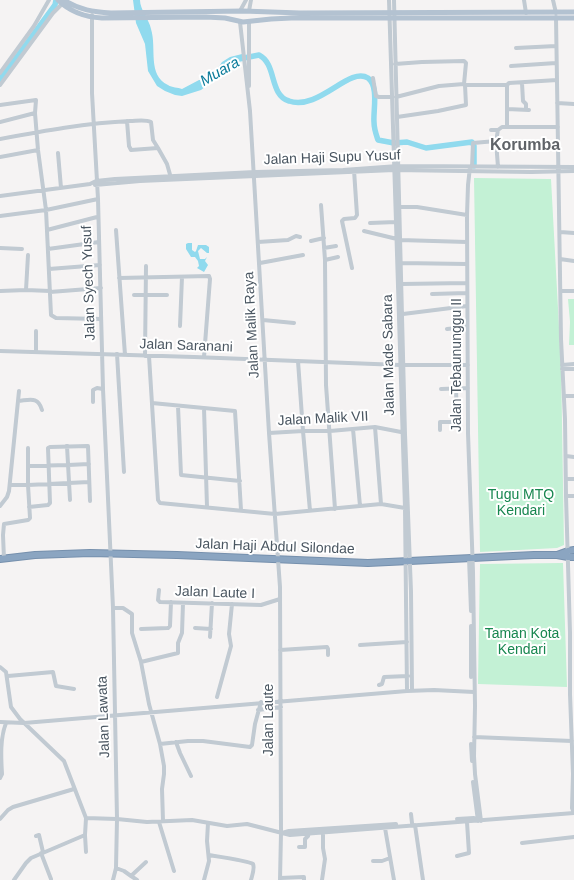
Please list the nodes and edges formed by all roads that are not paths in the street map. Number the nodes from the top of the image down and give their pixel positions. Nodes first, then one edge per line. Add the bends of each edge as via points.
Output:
1 (49, 0) edge
2 (246, 0) edge
3 (250, 0) edge
4 (389, 0) edge
5 (394, 0) edge
6 (524, 0) edge
7 (552, 0) edge
8 (61, 2) edge
9 (240, 11) junction
10 (252, 11) junction
11 (574, 12) edge
12 (526, 13) junction
13 (92, 14) junction
14 (152, 15) junction
15 (556, 15) junction
16 (392, 16) junction
17 (574, 18) edge
18 (251, 21) junction
19 (240, 22) junction
20 (556, 46) junction
21 (516, 48) dead end
22 (246, 50) junction
23 (396, 64) junction
24 (556, 64) junction
25 (511, 66) dead end
26 (0, 73) edge
27 (373, 78) dead end
28 (557, 80) junction
29 (522, 83) junction
30 (464, 84) junction
31 (0, 85) edge
32 (507, 85) junction
33 (394, 97) junction
34 (557, 103) junction
35 (574, 104) edge
36 (0, 105) edge
37 (507, 109) junction
38 (35, 113) junction
39 (397, 116) junction
40 (127, 121) junction
41 (0, 122) edge
42 (94, 123) junction
43 (507, 127) junction
44 (558, 127) junction
45 (491, 130) dead end
46 (498, 130) junction
47 (37, 132) junction
48 (395, 133) junction
49 (0, 140) edge
50 (496, 140) junction
51 (158, 148) junction
52 (38, 150) junction
53 (58, 153) dead end
54 (0, 157) edge
55 (498, 167) junction
56 (574, 167) edge
57 (396, 168) junction
58 (471, 169) junction
59 (559, 169) junction
60 (354, 171) junction
61 (574, 171) edge
62 (255, 174) junction
63 (170, 178) junction
64 (96, 183) junction
65 (61, 188) junction
66 (43, 190) junction
67 (0, 196) edge
68 (98, 199) junction
69 (321, 205) dead end
70 (399, 207) junction
71 (46, 210) junction
72 (467, 215) junction
73 (0, 216) edge
74 (98, 217) junction
75 (396, 222) junction
76 (370, 223) dead end
77 (47, 230) junction
78 (116, 230) dead end
79 (364, 231) dead end
80 (560, 232) junction
81 (574, 233) edge
82 (300, 237) dead end
83 (324, 238) junction
84 (398, 240) junction
85 (311, 241) dead end
86 (99, 242) junction
87 (258, 242) junction
88 (467, 242) junction
89 (336, 246) dead end
90 (347, 246) junction
91 (341, 247) dead end
92 (0, 248) edge
93 (324, 248) junction
94 (22, 249) dead end
95 (48, 249) junction
96 (28, 255) dead end
97 (303, 255) dead end
98 (338, 257) dead end
99 (560, 259) junction
100 (325, 260) junction
101 (574, 261) edge
102 (400, 262) junction
103 (260, 263) junction
104 (467, 264) junction
105 (100, 265) junction
106 (146, 266) dead end
107 (352, 268) dead end
108 (49, 269) junction
109 (182, 277) junction
110 (119, 278) junction
111 (146, 278) junction
112 (467, 283) junction
113 (401, 284) junction
114 (101, 288) junction
115 (26, 290) junction
116 (0, 291) edge
117 (561, 291) junction
118 (574, 291) edge
119 (50, 292) junction
120 (467, 293) junction
121 (432, 294) dead end
122 (134, 296) dead end
123 (146, 296) junction
124 (168, 296) dead end
125 (467, 306) junction
126 (403, 314) junction
127 (101, 319) junction
128 (263, 320) junction
129 (294, 323) dead end
130 (180, 326) dead end
131 (467, 327) junction
132 (447, 329) dead end
133 (36, 331) dead end
134 (0, 351) edge
135 (36, 352) junction
136 (103, 354) junction
137 (117, 354) junction
138 (125, 355) junction
139 (147, 356) junction
140 (204, 357) junction
141 (266, 360) junction
142 (298, 361) junction
143 (326, 362) junction
144 (574, 364) edge
145 (402, 365) junction
146 (468, 365) junction
147 (562, 367) junction
148 (574, 369) edge
149 (468, 388) junction
150 (103, 389) junction
151 (441, 389) dead end
152 (456, 389) junction
153 (19, 391) dead end
154 (564, 396) junction
155 (574, 396) edge
156 (18, 401) junction
157 (93, 402) dead end
158 (152, 403) junction
159 (178, 406) junction
160 (204, 408) junction
161 (42, 410) dead end
162 (375, 427) junction
163 (353, 430) junction
164 (440, 430) dead end
165 (302, 431) junction
166 (330, 431) junction
167 (401, 432) junction
168 (269, 433) junction
169 (68, 446) junction
170 (28, 448) dead end
171 (566, 456) junction
172 (574, 456) edge
173 (88, 464) junction
174 (68, 465) junction
175 (28, 466) junction
176 (49, 466) junction
177 (124, 472) dead end
178 (206, 478) junction
179 (566, 479) junction
180 (574, 479) edge
181 (240, 481) junction
182 (89, 482) junction
183 (49, 484) junction
184 (69, 484) junction
185 (10, 485) junction
186 (28, 486) junction
187 (566, 496) junction
188 (574, 496) edge
189 (70, 500) dead end
190 (90, 501) dead end
191 (381, 504) junction
192 (0, 506) edge
193 (207, 506) junction
194 (360, 506) junction
195 (29, 507) junction
196 (404, 508) junction
197 (335, 509) junction
198 (241, 510) junction
199 (310, 511) junction
200 (275, 514) junction
201 (110, 554) junction
202 (571, 554) edge
203 (471, 558) junction
204 (2, 559) edge
205 (279, 560) junction
206 (408, 560) junction
207 (159, 590) dead end
208 (280, 599) junction
209 (171, 602) junction
210 (183, 603) junction
211 (212, 603) junction
212 (232, 604) junction
213 (113, 608) junction
214 (195, 628) dead end
215 (141, 629) dead end
216 (211, 629) junction
217 (210, 637) dead end
218 (407, 642) junction
219 (360, 645) dead end
220 (280, 650) junction
221 (328, 655) dead end
222 (141, 662) junction
223 (0, 667) edge
224 (8, 676) junction
225 (408, 676) junction
226 (379, 685) dead end
227 (74, 689) dead end
228 (410, 691) junction
229 (473, 692) junction
230 (217, 697) dead end
231 (281, 701) junction
232 (261, 702) junction
233 (281, 707) junction
234 (258, 710) junction
235 (151, 711) junction
236 (115, 716) junction
237 (0, 722) edge
238 (6, 722) junction
239 (24, 723) junction
240 (474, 737) junction
241 (572, 741) junction
242 (176, 742) junction
243 (160, 744) junction
244 (191, 776) dead end
245 (0, 778) edge
246 (74, 789) junction
247 (574, 813) edge
248 (411, 814) dead end
249 (86, 818) junction
250 (0, 819) edge
251 (117, 819) junction
252 (480, 820) junction
253 (161, 821) junction
254 (208, 822) junction
255 (467, 822) junction
256 (414, 824) junction
257 (385, 828) junction
258 (323, 832) junction
259 (281, 833) junction
260 (309, 833) junction
261 (85, 835) junction
262 (36, 836) dead end
263 (574, 837) edge
264 (522, 843) dead end
265 (299, 847) dead end
266 (86, 852) dead end
267 (42, 853) junction
268 (209, 855) junction
269 (457, 856) dead end
270 (390, 858) junction
271 (373, 861) dead end
272 (146, 862) dead end
273 (116, 868) junction
274 (174, 871) dead end
275 (132, 876) junction
276 (51, 879) edge
277 (280, 879) edge
278 (287, 879) edge
279 (14, 880) edge
280 (113, 880) edge
281 (137, 880) edge
282 (204, 880) edge
283 (251, 880) edge
284 (304, 880) edge
285 (322, 880) edge
286 (394, 880) edge
287 (423, 880) edge

1 - 26 street via 34,26
2 - 9 street
3 - 10 street
4 - 16 street
5 - 16 street
6 - 12 street
7 - 15 street
8 - 13 main road via 76,12
8 - 31 street
9 - 10 main road
9 - 14 main road
9 - 19 main road
10 - 16 main road
10 - 18 main road
11 - 15 main road
12 - 15 main road
12 - 16 main road
13 - 14 main road
13 - 42 street, Jalan Syech Yusuf
14 - 19 main road via 218,18
15 - 16 main road
15 - 17 main road
15 - 20 street
16 - 18 main road
16 - 23 street, Jalan Made Sabara
16 - 33 street, Jalan Made Sabara
18 - 19 main road
18 - 22 street
19 - 22 street
20 - 21 street
20 - 24 street
22 - 62 street, Jalan Malik Raya
23 - 30 street via 464,61
23 - 33 street, Jalan Made Sabara
24 - 25 street
24 - 28 street
27 - 33 street via 376,96
28 - 29 street
28 - 34 street
29 - 32 street
29 - 37 street via 523,101 528,110
30 - 32 street
30 - 33 street via 439,86
30 - 39 street via 466,105
32 - 37 street
33 - 39 street, Jalan Made Sabara
33 - 48 street, Jalan Made Sabara
34 - 35 street
34 - 44 street
36 - 38 street via 36,100
37 - 43 street
38 - 41 street
38 - 47 street
39 - 48 street, Jalan Made Sabara
40 - 42 street
40 - 51 street via 150,121 153,140
40 - 51 street via 131,150
42 - 47 street
42 - 64 street, Jalan Syech Yusuf
43 - 44 street
43 - 46 street
44 - 59 street
45 - 46 street
46 - 50 street
47 - 49 street
47 - 52 street
48 - 57 street, Jalan Made Sabara
48 - 57 street, Jalan Made Sabara
50 - 55 street
50 - 58 street, Jalan Tebaununggu II via 473,143
51 - 63 street via 167,164
52 - 54 street
52 - 66 street
53 - 65 street
55 - 58 street, Jalan Haji Supu Yusuf
55 - 59 street, Jalan Haji Supu Yusuf
56 - 59 street, Jalan Haji Supu Yusuf
57 - 58 street, Jalan Haji Supu Yusuf
57 - 60 street, Jalan Haji Supu Yusuf
57 - 70 street, Jalan Made Sabara
57 - 75 street, Jalan Made Sabara
58 - 59 street, Jalan Haji Supu Yusuf
58 - 72 street, Jalan Tebaununggu II
59 - 61 street, Jalan Haji Supu Yusuf
59 - 80 street
60 - 62 street, Jalan Haji Supu Yusuf
60 - 90 street via 357,215 355,218 342,221
62 - 63 street, Jalan Haji Supu Yusuf
62 - 87 street, Jalan Malik Raya
63 - 64 street, Jalan Haji Supu Yusuf
64 - 65 street, Jalan Haji Supu Yusuf
64 - 68 street, Jalan Syech Yusuf
65 - 66 street, Jalan Haji Supu Yusuf
66 - 67 street, Jalan Haji Supu Yusuf
66 - 71 street
68 - 71 street
68 - 74 street, Jalan Syech Yusuf
69 - 83 street
70 - 72 street via 417,207
70 - 84 street, Jalan Made Sabara
71 - 73 street
71 - 77 street
72 - 88 street, Jalan Tebaununggu II
74 - 77 street
74 - 86 street, Jalan Syech Yusuf
75 - 76 street
75 - 84 street, Jalan Made Sabara
77 - 95 street
78 - 110 street
79 - 84 street
80 - 81 street
80 - 99 street
82 - 87 street
83 - 85 street
83 - 93 street
84 - 88 street
84 - 102 street, Jalan Made Sabara
86 - 95 street
86 - 105 street, Jalan Syech Yusuf
87 - 103 street, Jalan Malik Raya
88 - 104 street, Jalan Tebaununggu II
89 - 93 street
90 - 91 street
90 - 107 street
92 - 94 street
93 - 100 street
95 - 108 street
96 - 115 street
97 - 103 street
98 - 100 street
99 - 101 street
99 - 117 street
100 - 143 street
102 - 104 street
102 - 113 street, Jalan Made Sabara
102 - 145 street, Jalan Made Sabara
103 - 128 street, Jalan Malik Raya
104 - 112 street, Jalan Tebaununggu II
105 - 108 street
105 - 114 street, Jalan Syech Yusuf
106 - 111 street
108 - 119 street
109 - 111 street
109 - 130 street
109 - 140 street via 207,276 210,279
110 - 111 street
110 - 138 street
111 - 123 street
112 - 113 street
112 - 120 street, Jalan Tebaununggu II
113 - 126 street, Jalan Made Sabara
114 - 119 street
114 - 127 street, Jalan Syech Yusuf
115 - 116 street
115 - 119 street
117 - 118 street
117 - 147 street
119 - 127 street via 50,313 54,317
120 - 121 street
120 - 125 street, Jalan Tebaununggu II
122 - 123 street
123 - 124 street
123 - 139 street
125 - 126 street
125 - 131 street, Jalan Tebaununggu II
126 - 145 street, Jalan Made Sabara
127 - 136 street, Jalan Syech Yusuf
128 - 129 street
128 - 141 street, Jalan Malik Raya
131 - 132 street
131 - 146 street, Jalan Tebaununggu II
133 - 135 street
134 - 135 street, Jalan Saranani
135 - 136 street, Jalan Saranani
136 - 137 street, Jalan Saranani
136 - 150 street, Jalan Syech Yusuf
137 - 138 street, Jalan Saranani
137 - 177 street
138 - 139 street, Jalan Saranani
139 - 140 street, Jalan Saranani
139 - 158 street
140 - 141 street, Jalan Saranani
141 - 142 street, Jalan Saranani
141 - 168 street, Jalan Malik Raya
142 - 143 street, Jalan Saranani
142 - 165 street
143 - 145 street, Jalan Saranani
143 - 166 street
144 - 147 street
145 - 146 street, Jalan Saranani
145 - 167 street, Jalan Made Sabara
145 - 206 street, Jalan Made Sabara
146 - 149 street, Jalan Tebaununggu II
147 - 148 street
147 - 154 street
149 - 152 street
149 - 203 street, Jalan Tebaununggu II
150 - 157 street via 93,390
150 - 201 street, Jalan Syech Yusuf
151 - 152 street
152 - 164 street via 456,419 452,422 440,422
153 - 156 street
154 - 155 street
154 - 171 street
156 - 161 street via 36,400
156 - 185 street
158 - 159 street
158 - 193 street via 159,501
159 - 160 street
159 - 178 street via 181,474
160 - 178 street
160 - 181 street via 235,411
162 - 163 street, Jalan Malik VII
162 - 167 street, Jalan Malik VII
162 - 191 street
163 - 166 street, Jalan Malik VII
163 - 194 street
165 - 166 street, Jalan Malik VII
165 - 168 street, Jalan Malik VII
165 - 199 street
166 - 197 street
167 - 196 street, Jalan Made Sabara
168 - 200 street, Jalan Malik Raya
169 - 173 street via 87,445
169 - 174 street
169 - 176 street via 48,447
170 - 175 street
171 - 172 street
171 - 179 street
173 - 174 street
173 - 182 street
174 - 176 street
174 - 184 street
175 - 176 street
175 - 186 street
176 - 183 street
178 - 181 street
178 - 193 street
179 - 180 street
179 - 187 street
181 - 198 street
182 - 184 street
182 - 190 street
183 - 184 street
183 - 186 street
183 - 195 street via 50,504
184 - 189 street
185 - 186 street
185 - 192 street via 8,494
186 - 195 street
187 - 188 street
187 - 202 street
191 - 194 street
191 - 196 street
193 - 198 street
194 - 197 street
195 - 204 street via 28,520 4,524
196 - 206 street, Jalan Made Sabara
197 - 199 street
198 - 200 street
199 - 200 street
200 - 205 street, Jalan Malik Raya
201 - 204 highway, Jalan Haji Abdul Silondae via 35,555
201 - 205 highway, Jalan Haji Abdul Silondae
201 - 213 street, Jalan Lawata
202 - 203 highway, Jalan Haji Abdul Silondae
202 - 241 street
203 - 206 highway, Jalan Haji Abdul Silondae
203 - 229 street, Jalan Tebaununggu II
205 - 206 highway, Jalan Haji Abdul Silondae
205 - 208 street, Jalan Laute
206 - 218 street, Jalan Made Sabara
206 - 228 street, Jalan Made Sabara via 411,592
207 - 209 street, Jalan Laute I via 158,600
208 - 212 street, Jalan Laute I via 261,606
208 - 220 street, Jalan Laute
209 - 210 street, Jalan Laute I
209 - 215 street via 168,628
210 - 211 street, Jalan Laute I
210 - 222 street via 178,653
211 - 212 street, Jalan Laute I
211 - 216 street
212 - 230 street via 229,634 231,646
213 - 222 street via 123,608 132,614 132,633
213 - 236 street, Jalan Lawata
214 - 216 street
216 - 217 street
218 - 219 street
218 - 225 street, Jalan Made Sabara
220 - 221 street via 327,647
220 - 231 street, Jalan Laute
222 - 235 street
223 - 224 street
224 - 227 street via 53,672 55,685
224 - 239 street via 10,704
225 - 226 street via 384,677 382,684
225 - 228 street, Jalan Made Sabara
228 - 229 street
228 - 231 street
229 - 240 street
229 - 252 street via 471,753
231 - 232 street
231 - 233 street, Jalan Laute
232 - 234 street
232 - 235 street
233 - 234 street
233 - 259 street, Jalan Laute
234 - 242 street via 250,747
235 - 236 street
235 - 243 street
236 - 239 street
236 - 251 street, Jalan Lawata
237 - 238 street
238 - 239 street
238 - 245 street via 0,736
239 - 246 street via 64,762
240 - 241 street
240 - 252 street
241 - 247 street
242 - 243 street
242 - 244 street
243 - 253 street via 164,774
246 - 249 street
246 - 250 street via 13,807
247 - 252 street
248 - 256 street
249 - 251 street
249 - 261 street
251 - 253 street
251 - 273 street, Jalan Lawata
252 - 255 street
252 - 256 street
253 - 254 street
253 - 274 street
254 - 259 street via 227,826 247,824
254 - 268 street
255 - 256 street
255 - 269 street via 469,853
256 - 257 street
256 - 259 street
256 - 287 street
257 - 258 street
257 - 270 street
258 - 260 street
258 - 285 street via 325,859
259 - 260 street
259 - 277 street, Jalan Laute
260 - 265 street via 304,847
261 - 266 street
261 - 267 street
262 - 267 street via 39,835
263 - 264 street
267 - 276 street
267 - 279 street via 28,861
268 - 282 street
268 - 283 street via 252,864 254,866
270 - 271 street
270 - 286 street
272 - 275 street
273 - 275 street
273 - 280 street, Jalan Lawata
275 - 281 street
277 - 278 street
278 - 284 street via 304,877

